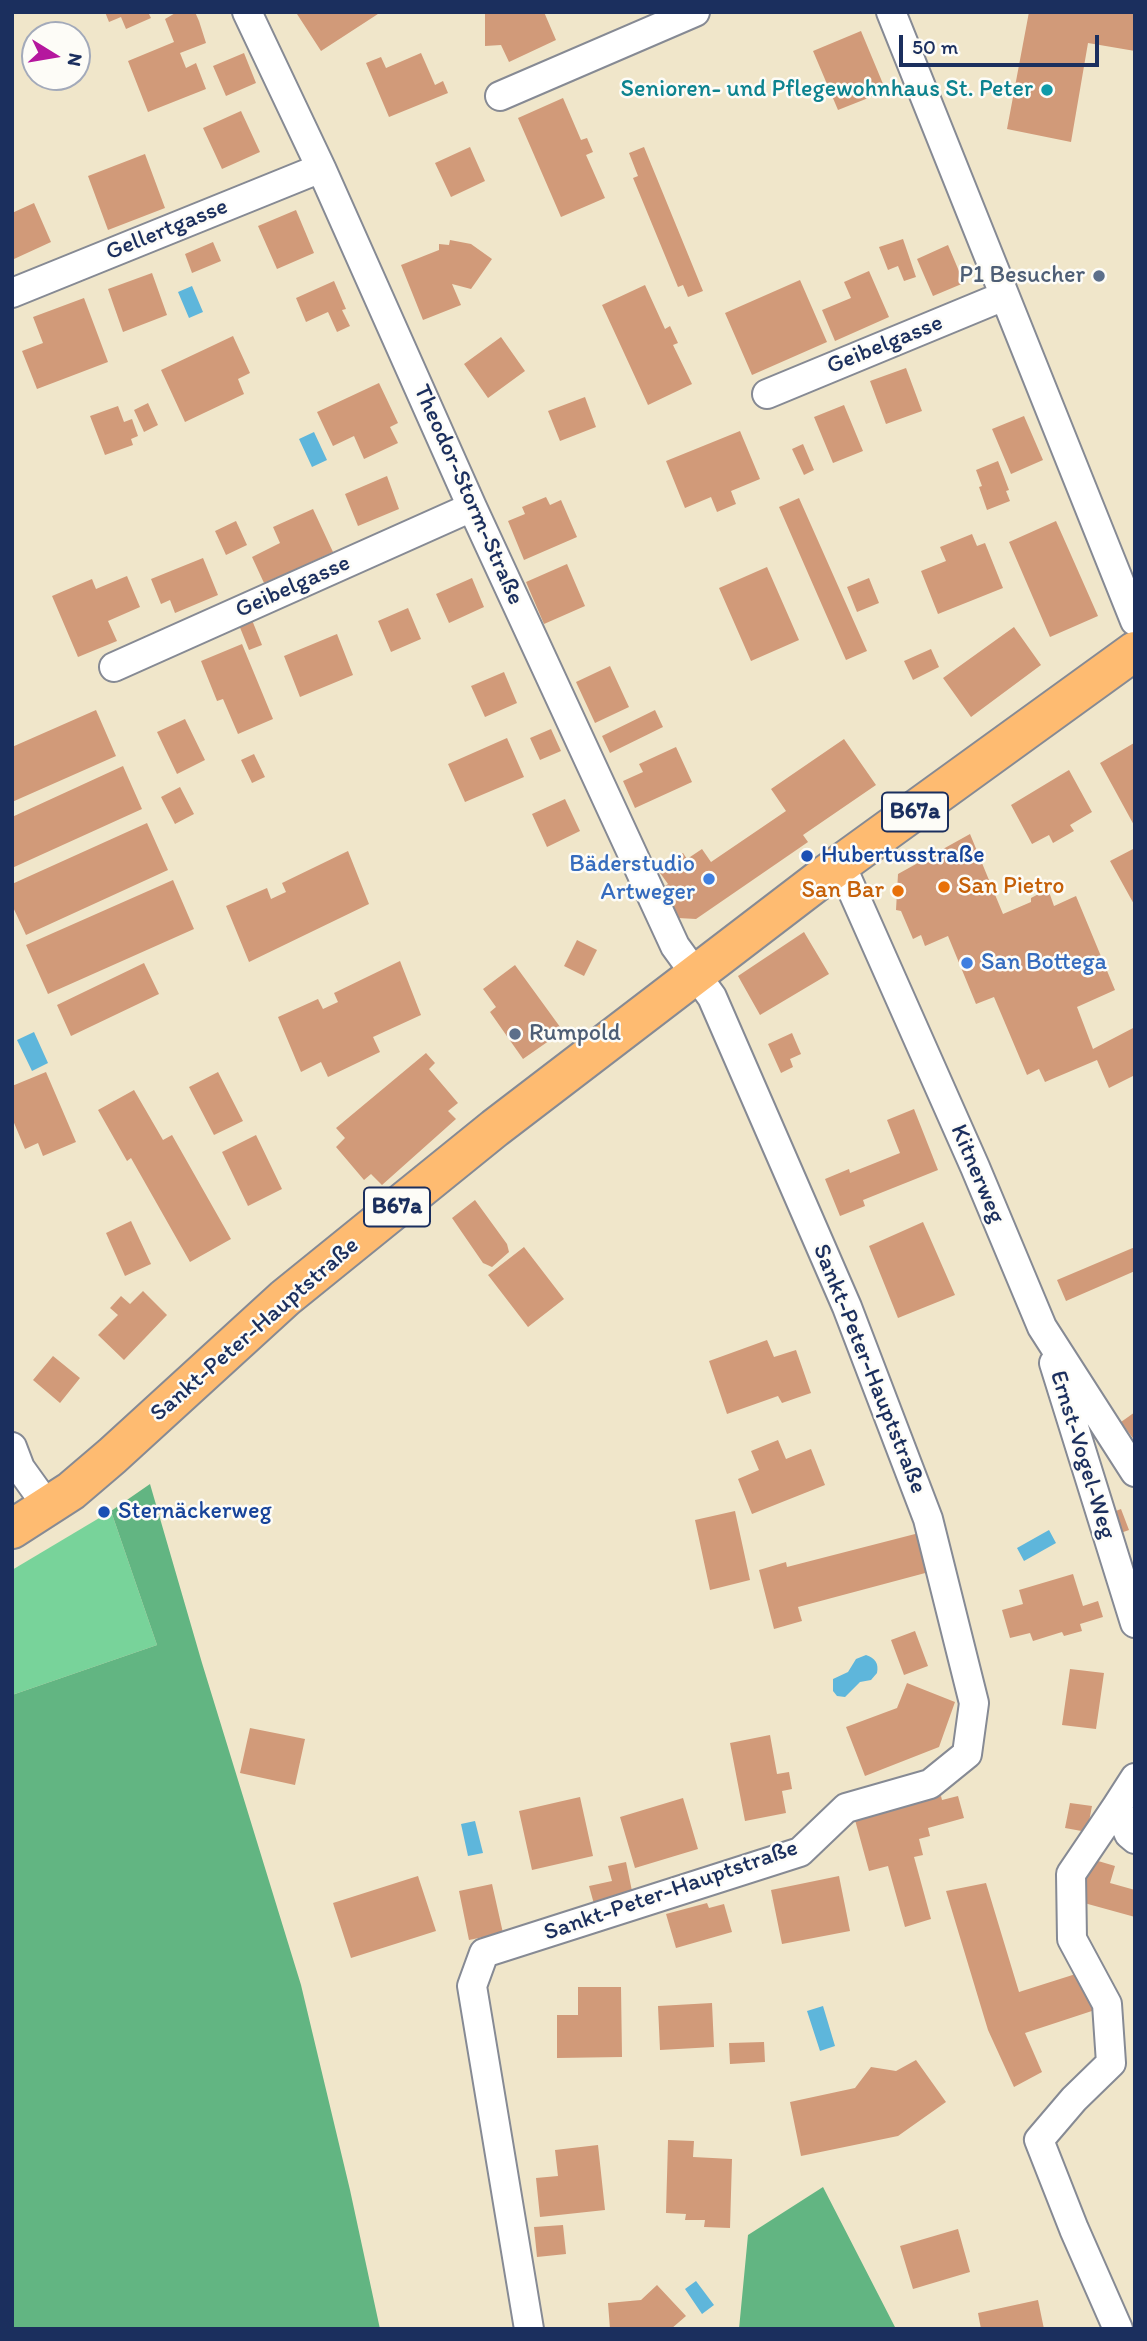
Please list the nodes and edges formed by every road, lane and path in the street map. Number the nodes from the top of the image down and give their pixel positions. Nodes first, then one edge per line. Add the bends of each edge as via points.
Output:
1 (247, 12) edge
2 (695, 12) edge
3 (891, 12) edge
4 (500, 96) dead end
5 (321, 168) junction
6 (12, 293) edge
7 (1004, 296) junction
8 (767, 394) dead end
9 (472, 507) junction
10 (1135, 621) edge
11 (1135, 651) edge
12 (114, 667) dead end
13 (841, 864) junction
14 (696, 974) junction
15 (1042, 1327) junction
16 (12, 1447) edge
17 (1135, 1472) edge
18 (48, 1507) junction
19 (12, 1529) edge
20 (1135, 1623) edge
21 (1135, 1778) edge
22 (1117, 1806) junction
23 (1135, 1839) edge
24 (529, 2329) edge
25 (1118, 2329) edge

1 - 5 street, Theodor-Storm-Straße
2 - 4 street
3 - 7 street
5 - 6 street, Gellertgasse
5 - 9 street, Theodor-Storm-Straße
7 - 8 street, Geibelgasse
7 - 10 street
9 - 12 street, Geibelgasse
9 - 14 street, Theodor-Storm-Straße via 675,946
11 - 13 main road, Sankt-Peter-Hauptstraße / B67a
13 - 14 main road, Sankt-Peter-Hauptstraße / B67a
13 - 15 street, Kitnerweg
14 - 18 main road, Sankt-Peter-Hauptstraße / B67a via 285,1298 112,1456
14 - 24 street, Sankt-Peter-Hauptstraße via 712,997 847,1307 919,1494 974,1703 967,1754 930,1784 846,1808 800,1852 485,1953 472,1986
15 - 17 street, Kitnerweg
15 - 20 street, Ernst-Vogel-Weg
16 - 18 street via 20,1468
18 - 19 main road, Sankt-Peter-Hauptstraße / B67a
21 - 22 street
22 - 23 street
22 - 25 street via 1071,1874 1072,1939 1107,2004 1111,2063 1039,2140

